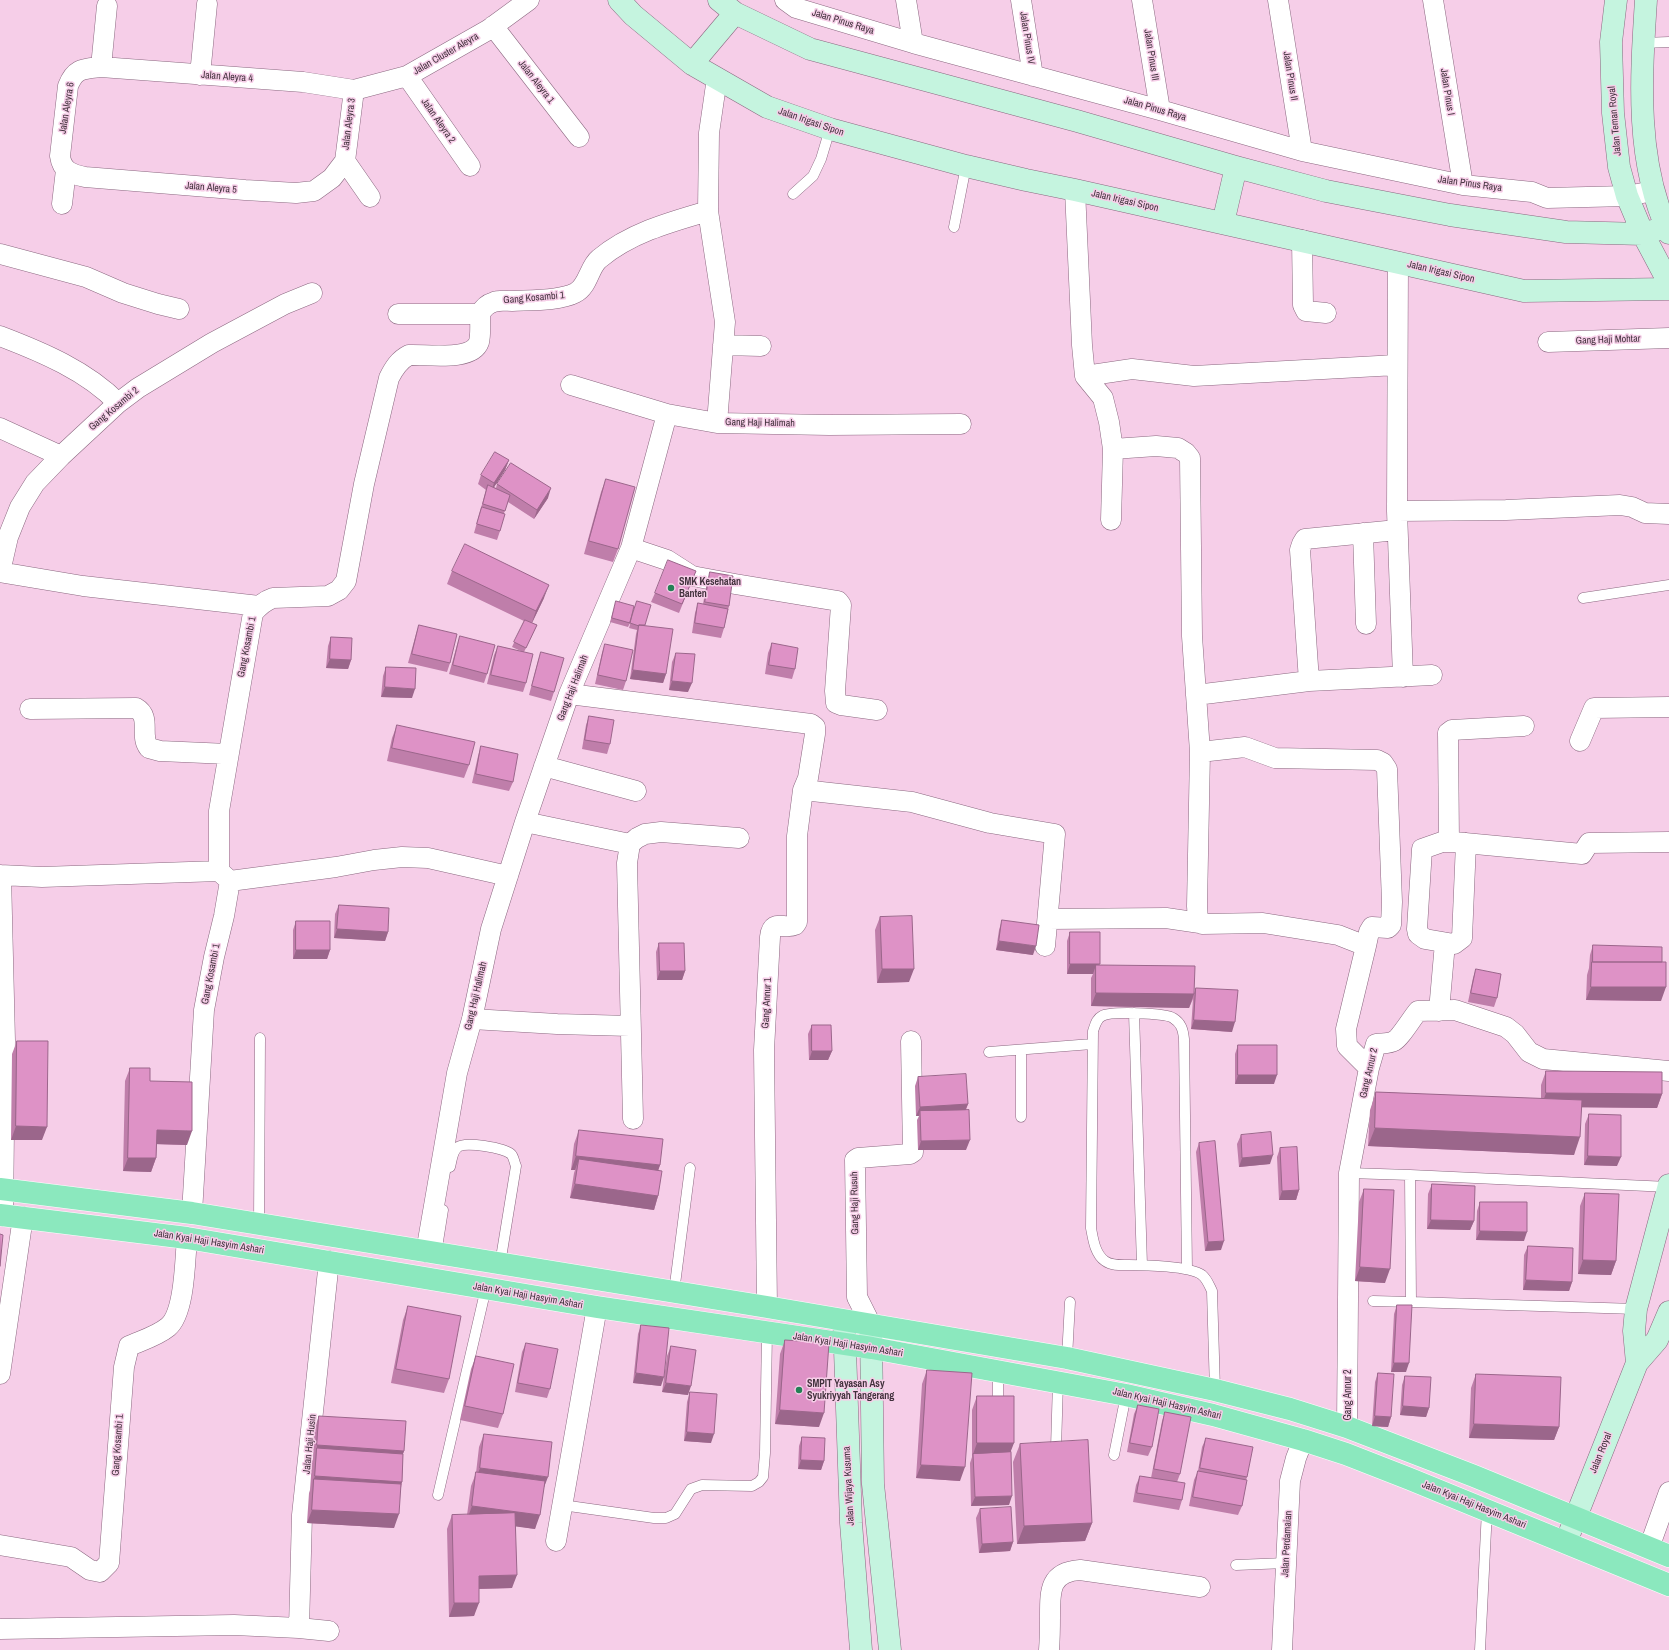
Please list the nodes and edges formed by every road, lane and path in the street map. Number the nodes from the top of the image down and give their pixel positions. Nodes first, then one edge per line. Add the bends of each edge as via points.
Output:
1 (529, 0) edge
2 (619, 0) edge
3 (785, 0) edge
4 (906, 0) edge
5 (1021, 0) edge
6 (1142, 0) edge
7 (1278, 0) edge
8 (1433, 0) edge
9 (1616, 0) edge
10 (1646, 0) edge
11 (207, 4) dead end
12 (107, 6) dead end
13 (727, 11) edge
14 (493, 26) junction
15 (1669, 42) edge
16 (913, 43) junction
17 (1643, 43) junction
18 (696, 59) junction
19 (101, 67) junction
20 (200, 75) junction
21 (407, 76) junction
22 (1033, 76) junction
23 (717, 78) junction
24 (354, 90) junction
25 (1160, 110) junction
26 (830, 129) junction
27 (579, 138) dead end
28 (1302, 151) junction
29 (345, 161) junction
30 (470, 166) dead end
31 (966, 166) junction
32 (66, 170) junction
33 (1234, 175) junction
34 (1652, 184) junction
35 (1463, 185) junction
36 (1625, 189) junction
37 (1075, 190) junction
38 (793, 194) dead end
39 (370, 197) dead end
40 (62, 204) dead end
41 (708, 211) junction
42 (1224, 216) junction
43 (954, 227) dead end
44 (1668, 230) edge
45 (1644, 236) junction
46 (1302, 240) junction
47 (0, 254) edge
48 (1398, 262) junction
49 (1669, 283) edge
50 (1669, 289) edge
51 (312, 293) dead end
52 (179, 309) dead end
53 (1326, 313) dead end
54 (398, 314) dead end
55 (480, 314) junction
56 (0, 336) edge
57 (1669, 338) edge
58 (1548, 342) dead end
59 (723, 345) junction
60 (761, 346) dead end
61 (1397, 365) junction
62 (1085, 376) junction
63 (571, 385) dead end
64 (118, 403) junction
65 (666, 414) junction
66 (717, 423) junction
67 (961, 424) dead end
68 (0, 428) edge
69 (1112, 449) junction
70 (61, 456) junction
71 (1669, 514) edge
72 (1111, 520) dead end
73 (1397, 521) junction
74 (1363, 533) junction
75 (631, 548) junction
76 (0, 572) edge
77 (1669, 585) edge
78 (1583, 598) dead end
79 (259, 606) junction
80 (1366, 624) dead end
81 (1432, 675) dead end
82 (1403, 677) junction
83 (1309, 681) junction
84 (570, 694) junction
85 (1196, 695) junction
86 (1669, 707) edge
87 (30, 709) dead end
88 (877, 710) dead end
89 (1524, 726) dead end
90 (1580, 741) dead end
91 (1200, 752) junction
92 (228, 754) junction
93 (544, 766) junction
94 (803, 790) junction
95 (636, 791) dead end
96 (525, 822) junction
97 (740, 838) dead end
98 (1669, 842) edge
99 (1458, 843) junction
100 (630, 844) junction
101 (1, 875) edge
102 (224, 876) junction
103 (508, 876) junction
104 (1048, 919) junction
105 (1, 920) edge
106 (1200, 923) junction
107 (1445, 943) junction
108 (1045, 946) dead end
109 (1366, 946) junction
110 (1439, 1011) junction
111 (1134, 1013) junction
112 (472, 1019) junction
113 (630, 1026) junction
114 (260, 1038) dead end
115 (911, 1042) dead end
116 (1092, 1044) junction
117 (1021, 1051) junction
118 (989, 1052) dead end
119 (1368, 1068) junction
120 (1669, 1071) edge
121 (1022, 1117) dead end
122 (633, 1119) dead end
123 (690, 1168) dead end
124 (1349, 1173) junction
125 (1410, 1175) junction
126 (1669, 1186) edge
127 (2, 1189) edge
128 (192, 1213) junction
129 (9, 1216) edge
130 (259, 1224) junction
131 (187, 1238) junction
132 (431, 1253) junction
133 (329, 1261) junction
134 (500, 1264) junction
135 (1142, 1265) junction
136 (1187, 1269) junction
137 (486, 1288) junction
138 (674, 1292) junction
139 (857, 1297) junction
140 (1373, 1301) dead end
141 (1070, 1302) dead end
142 (1411, 1302) junction
143 (597, 1307) junction
144 (767, 1307) junction
145 (1636, 1309) junction
146 (1669, 1312) edge
147 (844, 1321) junction
148 (871, 1325) junction
149 (767, 1332) junction
150 (844, 1344) junction
151 (872, 1348) junction
152 (1067, 1358) junction
153 (1637, 1363) junction
154 (998, 1371) junction
155 (0, 1374) edge
156 (1058, 1382) junction
157 (1215, 1390) junction
158 (1126, 1394) junction
159 (998, 1405) edge
160 (1347, 1427) junction
161 (1303, 1440) junction
162 (1056, 1448) edge
163 (1114, 1455) dead end
164 (1669, 1492) edge
165 (438, 1495) dead end
166 (562, 1504) junction
167 (1487, 1510) junction
168 (1576, 1517) junction
169 (876, 1518) junction
170 (851, 1523) junction
171 (556, 1541) dead end
172 (1566, 1542) junction
173 (0, 1545) edge
174 (1649, 1548) junction
175 (1669, 1556) edge
176 (1286, 1562) junction
177 (1236, 1565) dead end
178 (1669, 1585) edge
179 (1200, 1587) dead end
180 (299, 1628) junction
181 (0, 1630) edge
182 (329, 1631) dead end
183 (861, 1650) edge
184 (890, 1650) edge
185 (1049, 1650) edge
186 (1282, 1650) edge
187 (1480, 1650) edge

1 - 14 street, Jalan Cluster Aleyra
2 - 18 street, Jalan Irigasi Sipon via 633,15
3 - 16 street, Jalan Pinus Raya via 796,8
4 - 16 street
5 - 22 street, Jalan Pinus IV
6 - 25 street, Jalan Pinus III
7 - 28 street, Jalan Pinus II
8 - 35 street, Jalan Pinus I
9 - 36 street, Jalan Teman Royal via 1611,42 1613,113 1619,167
10 - 17 street
11 - 20 street
12 - 19 street
13 - 18 street
13 - 33 street via 810,49 1069,119
14 - 21 street, Jalan Cluster Aleyra
14 - 27 street, Jalan Aleyra 1
15 - 17 lane
16 - 22 street, Jalan Pinus Raya
17 - 34 street via 1643,111
18 - 23 street, Jalan Irigasi Sipon
19 - 20 street, Jalan Aleyra 4
19 - 32 street, Jalan Aleyra 6 via 83,69 76,73 68,86 60,156 61,164
20 - 24 street, Jalan Aleyra 4 via 303,82
21 - 24 street, Jalan Cluster Aleyra
21 - 30 street, Jalan Aleyra 2
22 - 25 street, Jalan Pinus Raya
23 - 26 street, Jalan Irigasi Sipon via 767,107
23 - 41 street via 709,133
24 - 29 street, Jalan Aleyra 3
25 - 28 street, Jalan Pinus Raya
26 - 31 street, Jalan Irigasi Sipon
26 - 38 lane via 813,176
28 - 35 street, Jalan Pinus Raya
29 - 32 street, Jalan Aleyra 5 via 332,178 314,191 296,193 85,177
29 - 39 street, Jalan Aleyra 3
31 - 37 street, Jalan Irigasi Sipon
31 - 43 lane
32 - 40 street
33 - 42 street
33 - 45 street via 1450,215 1566,232
34 - 36 street, Jalan Pinus Raya
34 - 44 street
35 - 36 street, Jalan Pinus Raya via 1540,195
36 - 45 street, Jalan Teman Royal
37 - 42 street, Jalan Irigasi Sipon
37 - 62 street
41 - 55 street, Gang Kosambi 1 via 663,224 629,239 598,259 577,293 543,299 495,302 488,304
41 - 59 street via 725,322
42 - 46 street, Jalan Irigasi Sipon
44 - 45 street
45 - 49 street, Jalan Teman Royal
46 - 48 street, Jalan Irigasi Sipon
46 - 53 street via 1303,306 1306,312
47 - 52 street via 86,277 123,293
48 - 50 street, Jalan Irigasi Sipon via 1524,291
48 - 61 street
51 - 64 street, Gang Kosambi 2 via 285,304 212,344 138,388
54 - 55 street
55 - 79 street, Gang Kosambi 1 via 479,342 471,351 459,355 409,355 396,365 389,378 364,484 346,581 339,590 328,596 273,598
56 - 64 street via 59,362 106,391
57 - 58 street, Gang Haji Mohtar
59 - 60 street
59 - 66 street
61 - 62 street via 1194,376 1132,369
61 - 73 street
62 - 69 street via 1103,398
63 - 65 street
64 - 70 street, Gang Kosambi 2
65 - 66 street, Gang Haji Halimah
65 - 75 street, Gang Haji Halimah
66 - 67 street, Gang Haji Halimah
68 - 70 street
69 - 72 street
69 - 85 street via 1156,446 1178,448 1186,452 1190,458 1192,636
70 - 76 street, Gang Kosambi 2 via 35,483 20,507 8,537
71 - 73 street via 1645,513 1620,505 1506,510
73 - 74 street
73 - 82 street
74 - 80 street
74 - 83 street via 1305,539 1302,544 1300,550
75 - 84 street, Gang Haji Halimah
75 - 88 street via 667,560 692,576 838,601 841,605 836,703
76 - 79 street via 82,586
77 - 78 lane
79 - 92 street, Gang Kosambi 1 via 250,622
81 - 82 street
82 - 83 street
83 - 85 street
84 - 93 street, Gang Haji Halimah
84 - 94 street, Gang Annur 1 via 812,724 815,727 815,734 808,778
85 - 91 street
86 - 90 street via 1594,708
87 - 92 street via 136,708 145,719 145,742 149,748 160,751
89 - 99 street via 1452,730 1448,733
91 - 106 street via 1197,906 1197,918
91 - 109 street via 1245,747 1275,758 1377,760 1383,763 1387,769 1391,925 1388,928 1372,927
92 - 102 street, Gang Kosambi 1 via 219,811
93 - 95 street
93 - 96 street, Gang Haji Halimah
94 - 104 street via 912,802 990,823 1053,834 1055,839
94 - 144 street, Gang Annur 1 via 797,836 797,922 792,927 774,927 770,937 764,1050
96 - 100 street
96 - 103 street, Gang Haji Halimah
97 - 100 street via 660,832 645,834
98 - 99 street via 1589,843 1582,854
99 - 107 street via 1463,934 1459,942
99 - 107 street via 1442,842 1422,849 1418,934 1425,939
100 - 113 street via 627,863
101 - 102 street
101 - 105 street
102 - 103 street via 336,867 402,857 428,858
102 - 128 street, Gang Kosambi 1 via 224,916 204,1010
103 - 112 street, Gang Haji Halimah via 491,929
104 - 106 street via 1166,918
104 - 108 street
105 - 127 street via 5,1042
106 - 109 street via 1263,923 1338,935
107 - 110 street
109 - 119 street via 1346,1029 1347,1046
110 - 119 street, Gang Annur 2 via 1418,1011 1399,1038 1376,1044
110 - 120 street, Gang Annur 2 via 1456,1010 1506,1027 1529,1052 1543,1059
111 - 116 lane via 1103,1015 1098,1019 1093,1031
111 - 135 lane
111 - 136 lane via 1171,1016 1182,1027
112 - 113 street
112 - 132 street, Gang Haji Halimah via 456,1073
113 - 122 street
114 - 130 lane
115 - 139 street, Gang Haji Rusuh via 913,1152 855,1160
116 - 117 lane
116 - 135 lane via 1092,1233 1098,1253 1105,1261 1113,1265
117 - 118 lane
117 - 121 lane
119 - 124 street, Gang Annur 2
123 - 138 lane
124 - 125 lane
124 - 160 street, Gang Annur 2
125 - 126 lane
125 - 142 lane
126 - 145 street, Jalan Royal
127 - 128 main road
127 - 129 street
128 - 130 main road
129 - 131 main road, Jalan Kyai Haji Hasyim Ashari
129 - 155 street
130 - 132 main road
131 - 133 main road, Jalan Kyai Haji Hasyim Ashari
131 - 173 street, Gang Kosambi 1 via 182,1298 176,1318 170,1326 157,1334 130,1346 124,1367 109,1563 100,1572 90,1570 71,1556
132 - 134 main road
132 - 134 lane via 452,1155 457,1147 465,1144 481,1146 504,1150 512,1155 516,1166
133 - 137 main road, Jalan Kyai Haji Hasyim Ashari
133 - 180 street, Jalan Haji Husin via 302,1515
134 - 138 main road
135 - 136 lane
136 - 157 lane via 1202,1275 1212,1291
137 - 143 main road, Jalan Kyai Haji Hasyim Ashari
137 - 165 lane
138 - 144 main road
139 - 147 street, Gang Haji Rusuh
139 - 148 street, Gang Haji Rusuh
140 - 142 lane
141 - 152 lane
142 - 145 lane
143 - 149 main road, Jalan Kyai Haji Hasyim Ashari
143 - 166 street
144 - 147 main road
145 - 153 street, Jalan Royal via 1634,1330
146 - 153 street, Jalan Royal via 1657,1340
147 - 148 main road
147 - 150 street, Jalan Wijaya Kusuma
148 - 151 street
148 - 152 main road
149 - 150 main road, Jalan Kyai Haji Hasyim Ashari
149 - 166 lane via 765,1453 763,1477 758,1482 752,1486 702,1485 691,1489 675,1514 666,1518
150 - 151 main road, Jalan Kyai Haji Hasyim Ashari
150 - 170 street, Jalan Wijaya Kusuma
151 - 154 main road, Jalan Kyai Haji Hasyim Ashari
151 - 169 street via 873,1484
152 - 157 main road
153 - 168 street, Jalan Royal
154 - 156 main road, Jalan Kyai Haji Hasyim Ashari
154 - 159 lane
156 - 158 main road, Jalan Kyai Haji Hasyim Ashari
156 - 162 lane
157 - 160 main road
158 - 161 main road, Jalan Kyai Haji Hasyim Ashari via 1213,1414
158 - 163 lane
160 - 168 main road
161 - 167 main road, Jalan Kyai Haji Hasyim Ashari via 1346,1454
161 - 176 street, Jalan Perdamaian via 1290,1481
164 - 174 street
166 - 171 street
167 - 172 main road, Jalan Kyai Haji Hasyim Ashari
167 - 187 lane
168 - 172 street, Jalan Royal
168 - 174 main road
169 - 170 street
169 - 184 street
170 - 183 street, Jalan Wijaya Kusuma
172 - 178 main road, Jalan Kyai Haji Hasyim Ashari
174 - 175 main road
176 - 177 lane
176 - 186 street, Jalan Perdamaian
179 - 185 street via 1080,1570 1069,1571 1058,1577 1050,1592
180 - 181 street via 234,1625
180 - 182 street

